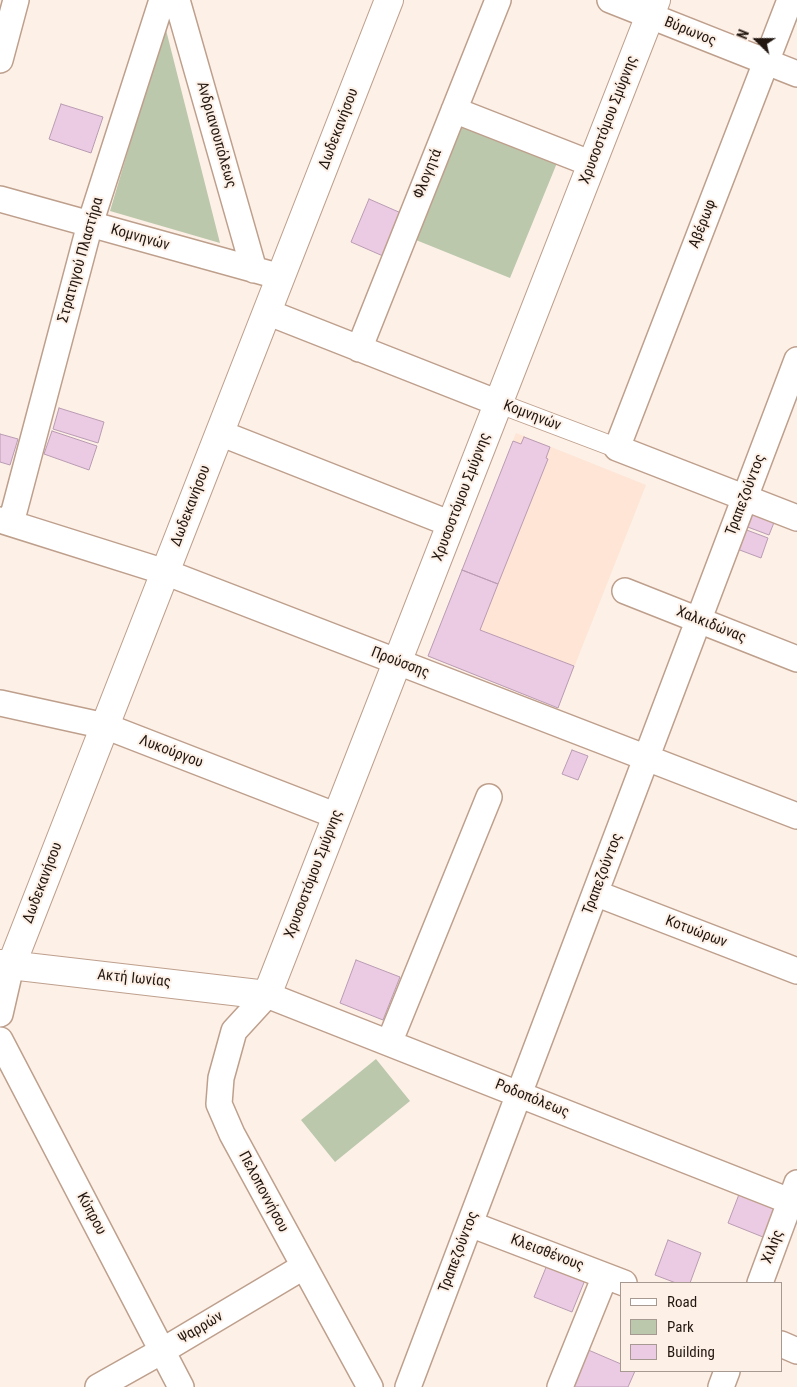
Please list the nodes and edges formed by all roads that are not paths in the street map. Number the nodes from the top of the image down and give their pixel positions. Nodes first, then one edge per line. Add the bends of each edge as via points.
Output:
1 (16, 0) edge
2 (162, 0) edge
3 (177, 0) edge
4 (389, 0) edge
5 (498, 0) edge
6 (610, 0) edge
7 (790, 0) edge
8 (653, 8) edge
9 (0, 60) edge
10 (765, 62) junction
11 (797, 74) edge
12 (454, 110) junction
13 (592, 164) junction
14 (0, 199) edge
15 (90, 224) junction
16 (254, 270) junction
17 (281, 277) junction
18 (267, 312) junction
19 (359, 349) junction
20 (797, 360) edge
21 (498, 403) junction
22 (220, 433) junction
23 (617, 448) junction
24 (745, 497) junction
25 (797, 518) edge
26 (6, 521) edge
27 (451, 524) junction
28 (165, 572) junction
29 (625, 591) dead end
30 (698, 620) junction
31 (797, 659) edge
32 (397, 661) junction
33 (0, 703) edge
34 (105, 726) junction
35 (646, 758) junction
36 (489, 797) dead end
37 (337, 816) junction
38 (797, 816) edge
39 (595, 893) junction
40 (5, 965) edge
41 (797, 971) edge
42 (267, 994) junction
43 (0, 1014) edge
44 (0, 1040) edge
45 (389, 1043) junction
46 (520, 1094) junction
47 (795, 1196) edge
48 (470, 1224) junction
49 (303, 1267) junction
50 (614, 1280) edge
51 (760, 1282) edge
52 (782, 1344) edge
53 (162, 1351) junction
54 (797, 1351) edge
55 (727, 1372) edge
56 (98, 1387) edge
57 (181, 1387) edge
58 (370, 1387) edge
59 (408, 1387) edge
60 (560, 1387) edge
61 (721, 1387) edge

1 - 9 street
2 - 15 street, Στρατηγού Πλαστήρα
3 - 16 street, Ανδριανουπόλεως
4 - 17 street, Δωδεκανήσου
5 - 12 street, Φλογητά
6 - 8 street, Βύρωνος
7 - 10 street, Αβέρωφ
8 - 10 street, Βύρωνος
8 - 13 street, Χρυσοστόμου Σμύρνης
10 - 11 street, Βύρωνος
10 - 23 street, Αβέρωφ
12 - 13 street
12 - 19 street, Φλογητά
13 - 21 street, Χρυσοστόμου Σμύρνης
14 - 15 street, Κομνηνών
15 - 16 street, Κομνηνών
15 - 26 street, Στρατηγού Πλαστήρα
16 - 17 street, Κομνηνών
17 - 18 street, Δωδεκανήσου
18 - 19 street, Κομνηνών
18 - 22 street, Δωδεκανήσου
19 - 21 street, Κομνηνών
20 - 24 street, Τραπεζούντος
21 - 23 street, Κομνηνών
21 - 27 street, Χρυσοστόμου Σμύρνης
22 - 27 street
22 - 28 street, Δωδεκανήσου
23 - 24 street, Κομνηνών
24 - 25 street, Κομνηνών
24 - 30 street, Τραπεζούντος
26 - 28 street, Προύσσης
27 - 32 street, Χρυσοστόμου Σμύρνης
28 - 32 street, Προύσσης
28 - 34 street, Δωδεκανήσου
29 - 30 street, Χαλκιδώνας
30 - 31 street, Χαλκιδώνας
30 - 35 street, Τραπεζούντος
32 - 35 street, Προύσσης
32 - 37 street, Χρυσοστόμου Σμύρνης
33 - 34 street, Λυκούργου
34 - 37 street, Λυκούργου
34 - 40 street, Δωδεκανήσου
35 - 38 street, Προύσσης
35 - 39 street, Τραπεζούντος
36 - 45 street
37 - 42 street, Χρυσοστόμου Σμύρνης
39 - 41 street, Κοτυώρων
39 - 46 street, Τραπεζούντος
40 - 42 street, Ακτή Ιωνίας
40 - 43 street, Δωδεκανήσου
42 - 45 street, Ροδοπόλεως
42 - 49 street, Πελοποννήσου via 234,1031 221,1078 219,1104
44 - 53 street, Κύπρου
45 - 46 street, Ροδοπόλεως
46 - 47 street, Ροδοπόλεως
46 - 48 street, Τραπεζούντος
47 - 51 street, Χιλής
48 - 50 street, Κλεισθένους
48 - 59 street, Τραπεζούντος
49 - 53 street, Ψαρρών
49 - 58 street, Πελοποννήσου
50 - 60 street
52 - 54 street
53 - 56 street, Ψαρρών
53 - 57 street, Κύπρου
55 - 61 street

